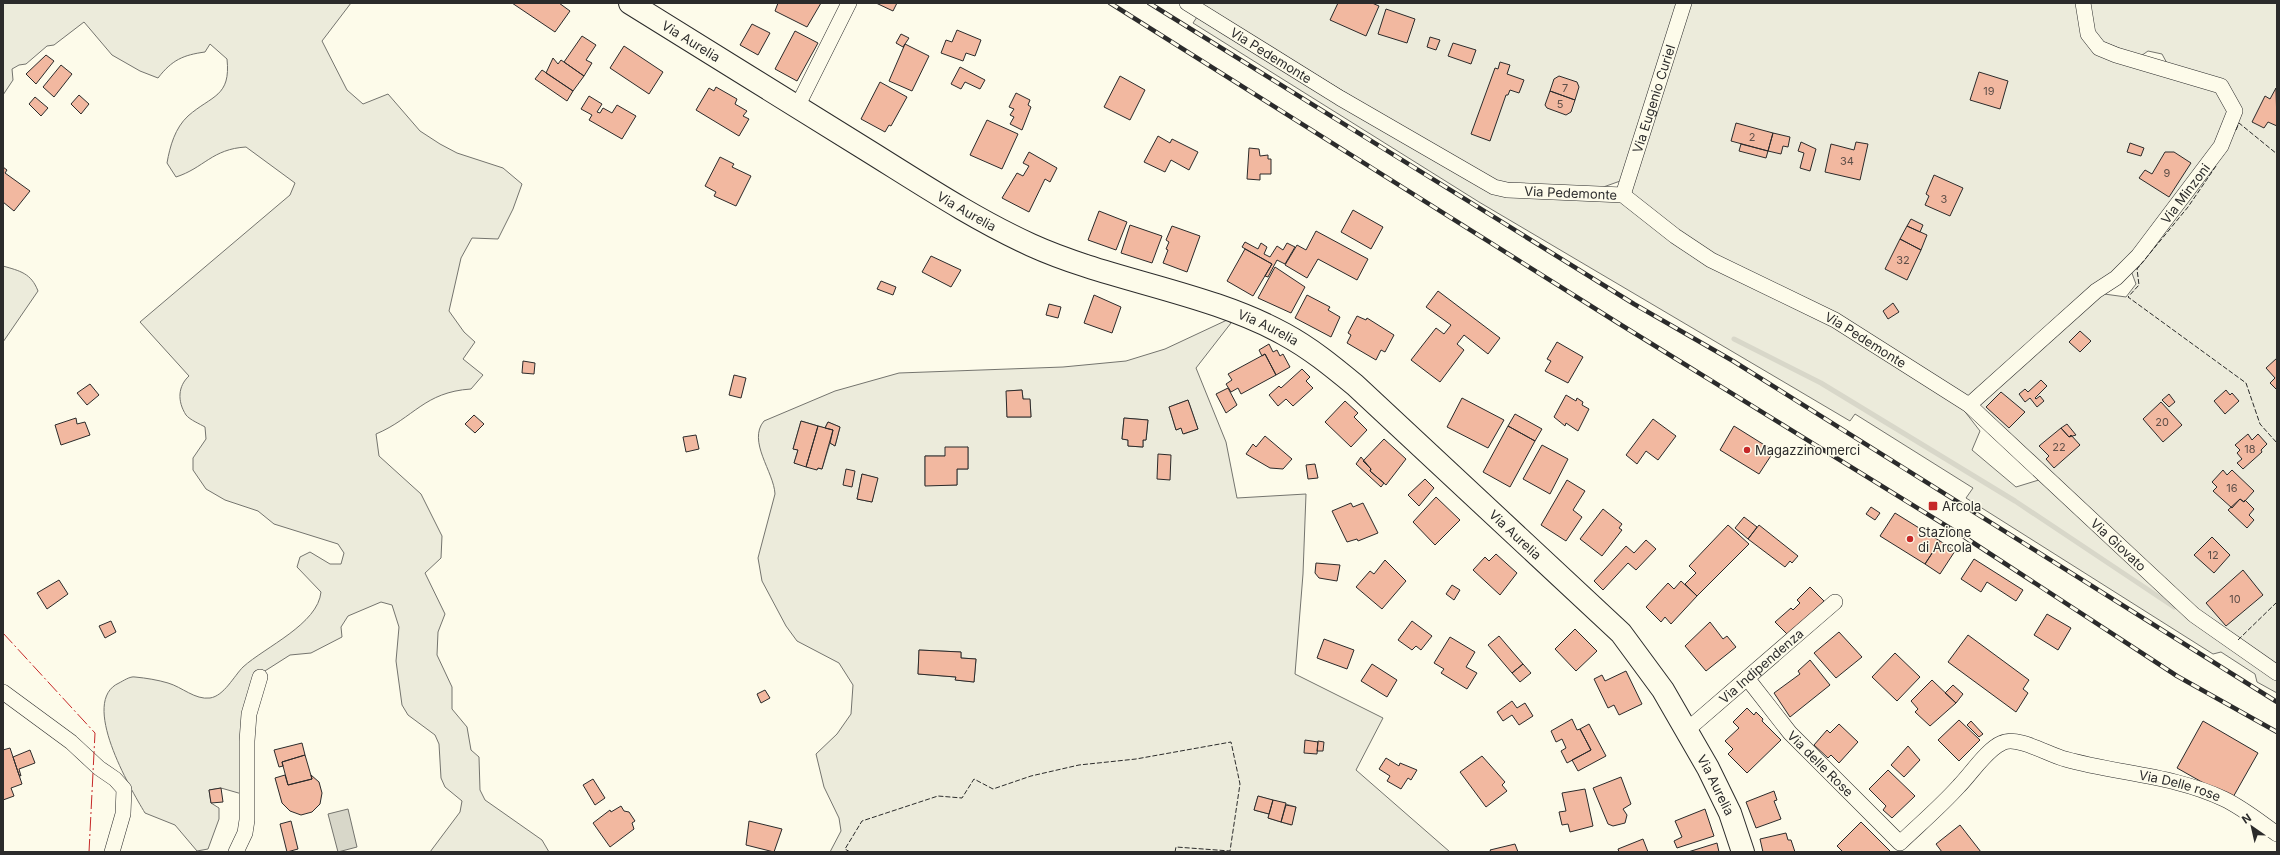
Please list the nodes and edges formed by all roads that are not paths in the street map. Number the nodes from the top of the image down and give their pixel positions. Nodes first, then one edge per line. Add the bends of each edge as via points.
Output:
1 (630, 3) edge
2 (849, 3) edge
3 (1187, 3) edge
4 (1684, 3) edge
5 (2083, 3) edge
6 (797, 107) junction
7 (1623, 195) junction
8 (1969, 405) junction
9 (1836, 602) dead end
10 (2277, 673) edge
11 (260, 677) dead end
12 (1747, 678) junction
13 (3, 692) edge
14 (1688, 730) junction
15 (2277, 834) edge
16 (1900, 843) joint
17 (112, 852) edge
18 (236, 852) edge
19 (1743, 852) edge

1 - 6 main road, Via Aurelia
2 - 6 street
3 - 7 street, Via Pedemonte via 1340,98 1494,187 1507,190
4 - 7 street, Via Eugenio Curiel
5 - 8 street, Via Minzoni via 2088,34 2099,48 2221,86 2235,111 2222,146 2138,256
6 - 14 main road, Via Aurelia via 926,186 1026,243 1250,319 1283,334 1325,360 1611,622 1636,651
7 - 8 street, Via Pedemonte via 1675,236 1711,260 1835,320
8 - 10 street, Via Giovato via 2194,615
9 - 12 street, Via Indipendenza
11 - 18 street via 249,720 247,820 245,833
12 - 14 street, Via Indipendenza
12 - 16 street, Via delle Rose via 1790,733
13 - 17 street via 71,742 124,789 123,814
14 - 19 main road, Via Aurelia via 1720,790
15 - 16 street, Via Delle rose via 2225,799 2190,785 2056,757 2017,742 2001,743

